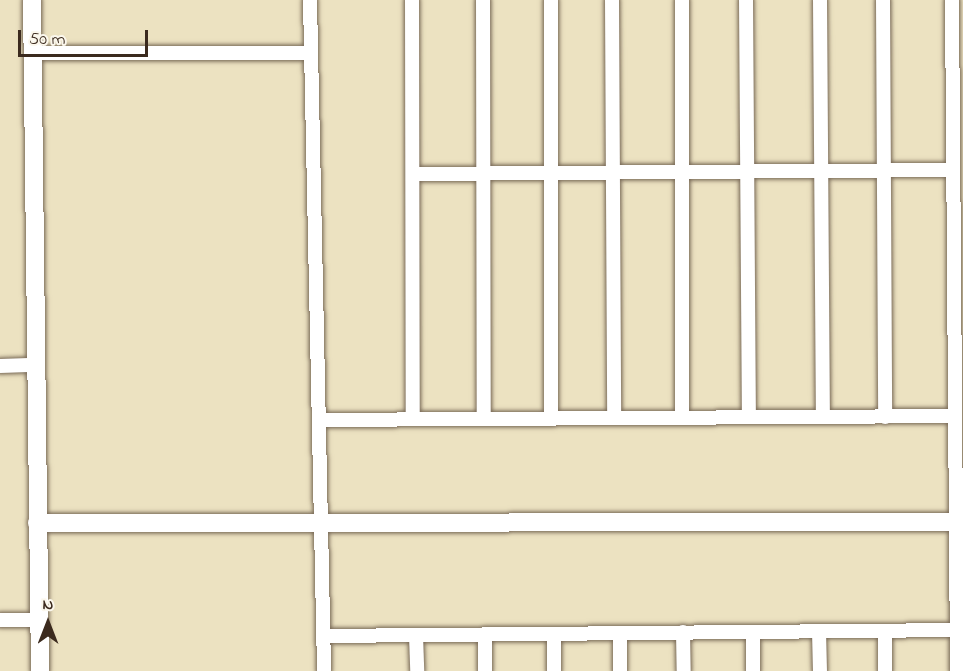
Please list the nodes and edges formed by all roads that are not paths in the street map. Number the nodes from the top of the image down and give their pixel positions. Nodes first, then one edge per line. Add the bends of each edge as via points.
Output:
1 (32, 0) edge
2 (310, 0) edge
3 (412, 0) edge
4 (483, 0) edge
5 (550, 0) edge
6 (612, 0) edge
7 (682, 0) edge
8 (746, 0) edge
9 (820, 0) edge
10 (884, 0) edge
11 (952, 0) edge
12 (33, 53) junction
13 (311, 53) junction
14 (958, 54) edge
15 (958, 122) edge
16 (953, 170) junction
17 (821, 171) junction
18 (884, 171) junction
19 (682, 172) junction
20 (747, 172) junction
21 (483, 173) junction
22 (550, 173) junction
23 (613, 173) junction
24 (412, 174) junction
25 (958, 188) edge
26 (36, 365) junction
27 (0, 366) edge
28 (955, 416) junction
29 (749, 417) junction
30 (823, 417) junction
31 (885, 417) junction
32 (550, 418) junction
33 (614, 418) junction
34 (682, 418) junction
35 (413, 419) junction
36 (484, 419) junction
37 (319, 420) junction
38 (959, 522) edge
39 (37, 523) junction
40 (322, 523) junction
41 (0, 620) edge
42 (39, 620) junction
43 (957, 630) junction
44 (819, 631) junction
45 (885, 631) junction
46 (683, 632) junction
47 (753, 632) junction
48 (620, 633) junction
49 (485, 634) junction
50 (554, 634) junction
51 (417, 635) junction
52 (323, 636) junction
53 (40, 671) edge
54 (324, 671) edge
55 (417, 671) edge
56 (485, 671) edge
57 (554, 671) edge
58 (620, 671) edge
59 (684, 671) edge
60 (753, 671) edge
61 (820, 671) edge
62 (885, 671) edge
63 (957, 671) edge

1 - 12 street
2 - 13 street
3 - 24 street
4 - 21 street
5 - 22 street
6 - 23 street
7 - 19 street
8 - 20 street
9 - 17 street
10 - 18 street
11 - 14 street
12 - 13 street
12 - 26 street
13 - 37 street
14 - 15 street
15 - 16 street
16 - 18 street
16 - 25 street
17 - 18 street
17 - 20 street
17 - 30 street
18 - 31 street
19 - 20 street
19 - 23 street
19 - 34 street
20 - 29 street
21 - 22 street
21 - 24 street
21 - 36 street
22 - 23 street
22 - 32 street
23 - 33 street
24 - 35 street
25 - 28 street
26 - 27 street
26 - 39 street
28 - 31 street
28 - 38 street
29 - 30 street
29 - 34 street
30 - 31 street
32 - 33 street
32 - 36 street
33 - 34 street
35 - 36 street
35 - 37 street
37 - 40 street
38 - 40 street
38 - 43 street
39 - 40 street
39 - 42 street
40 - 52 street
41 - 42 street
42 - 53 street
43 - 45 street
43 - 63 street
44 - 45 street
44 - 47 street
44 - 61 street
45 - 62 street
46 - 47 street
46 - 48 street
46 - 59 street
47 - 60 street
48 - 50 street
48 - 58 street
49 - 50 street
49 - 51 street
49 - 56 street
50 - 57 street
51 - 52 street
51 - 55 street
52 - 54 street

